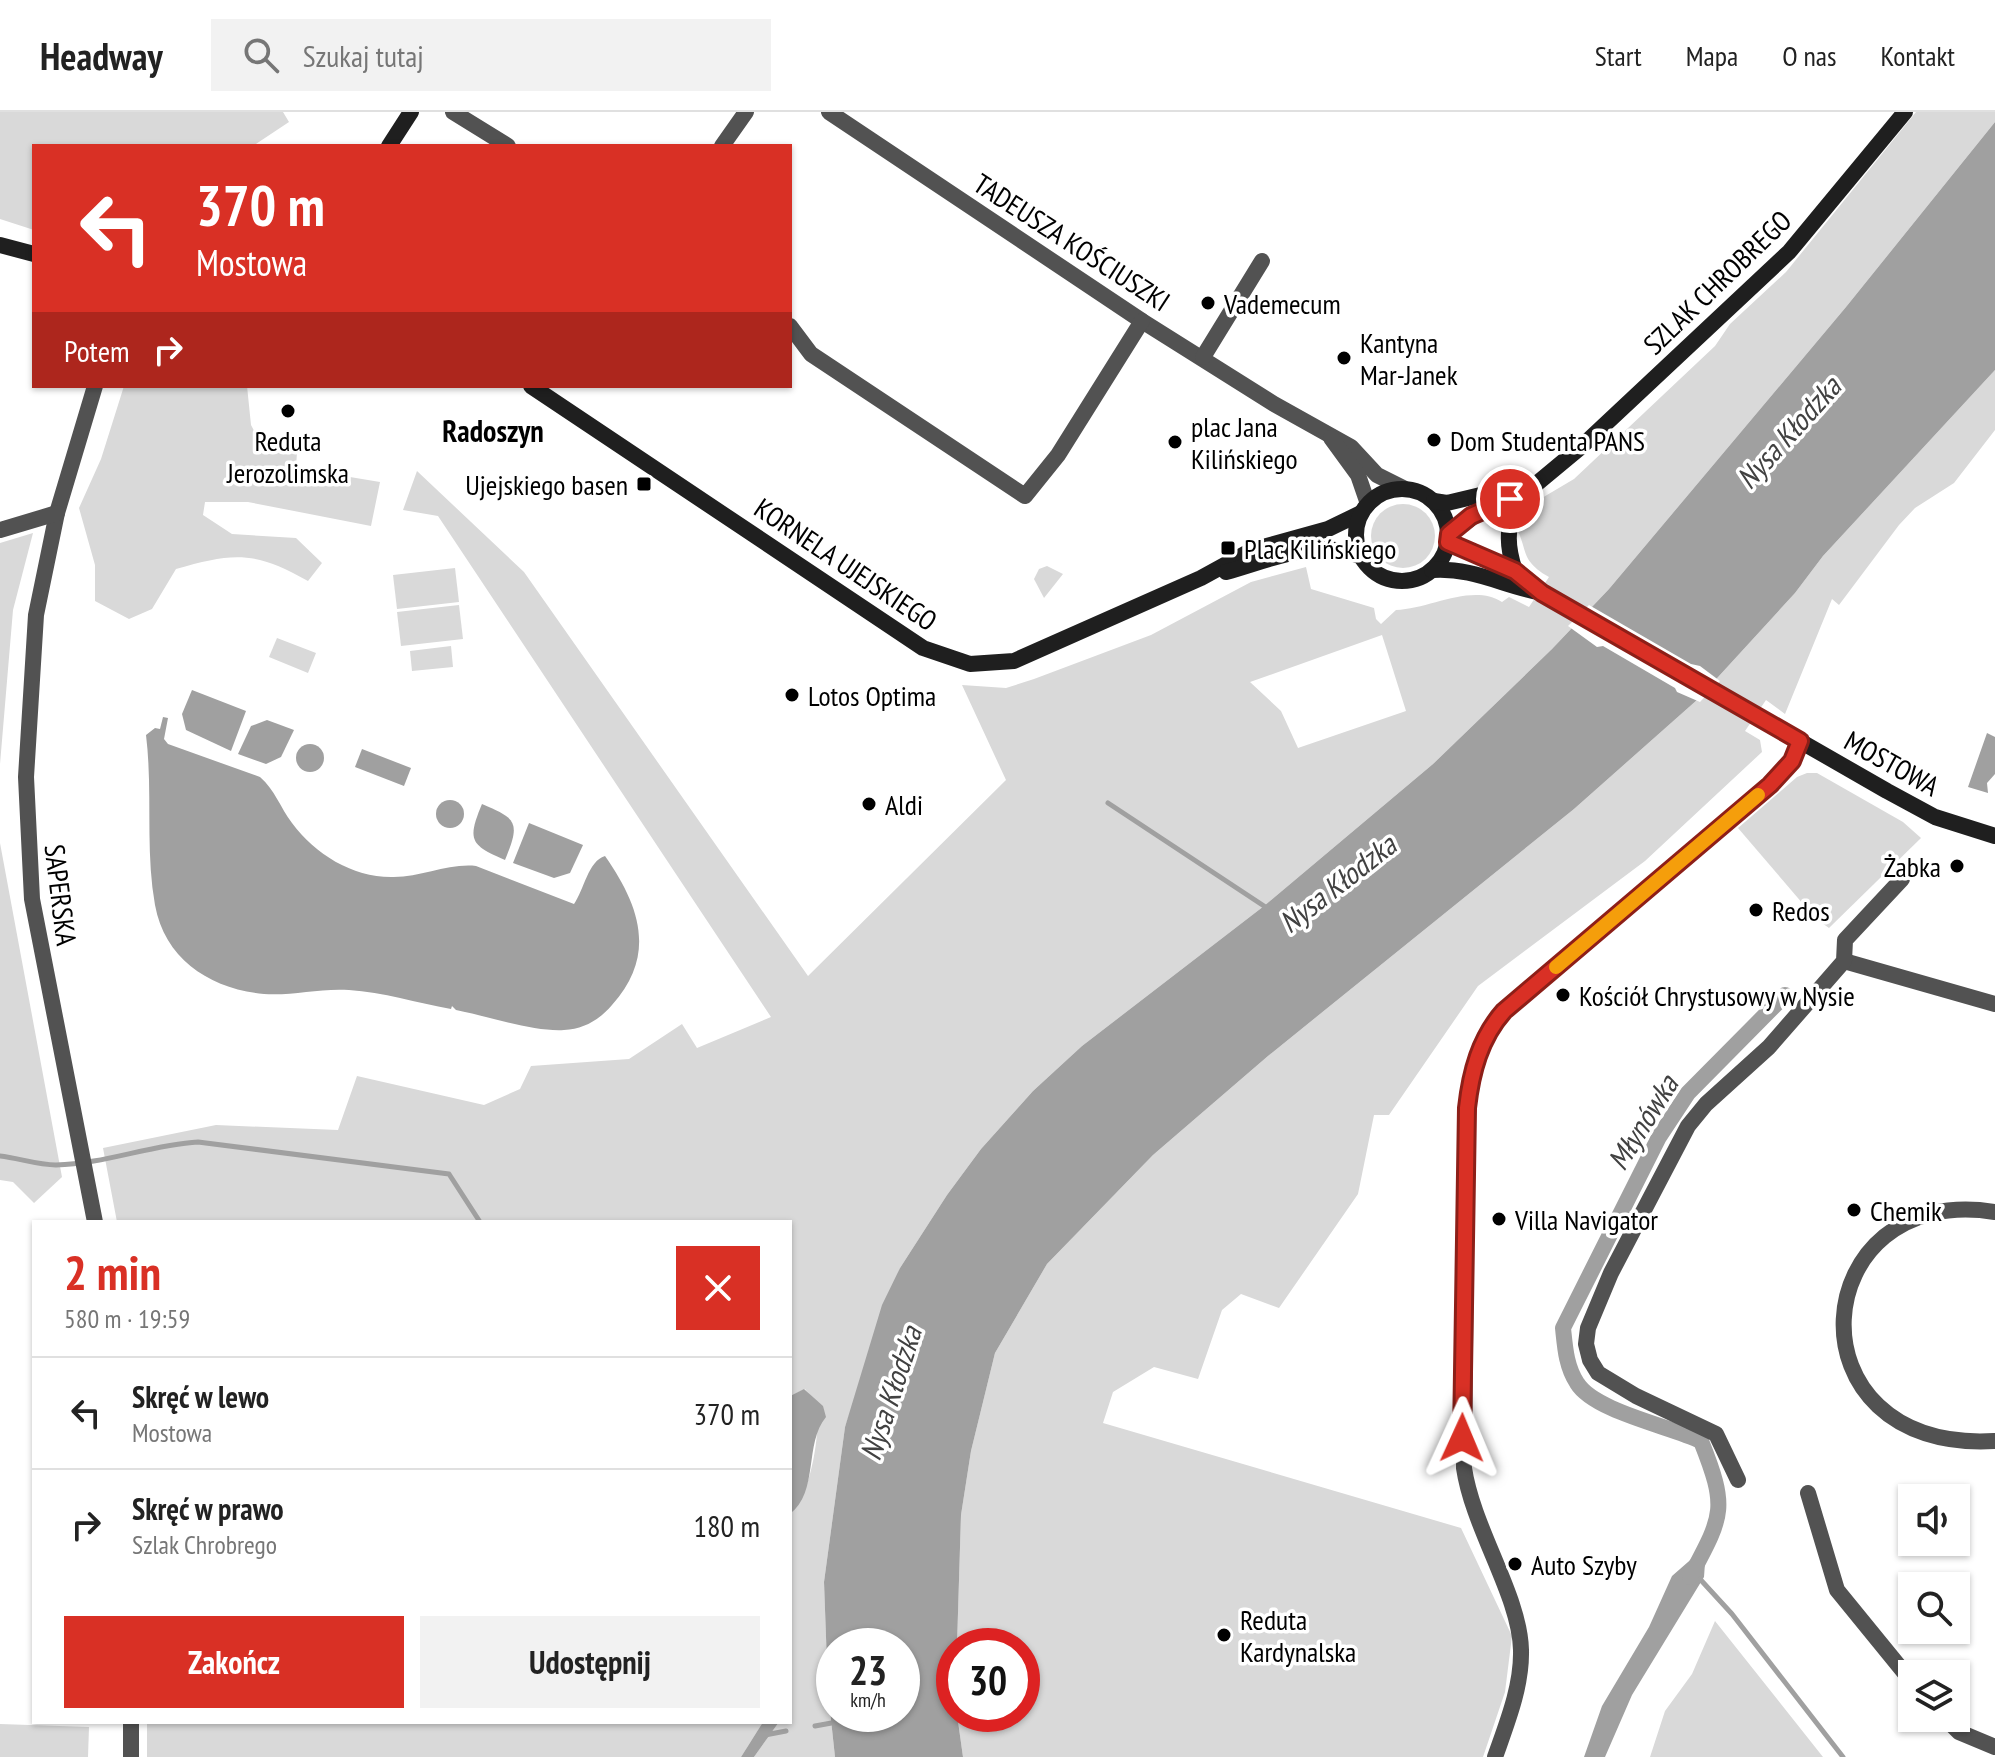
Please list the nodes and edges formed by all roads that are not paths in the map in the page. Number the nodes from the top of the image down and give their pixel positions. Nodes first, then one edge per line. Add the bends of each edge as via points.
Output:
1 (411, 112) edge
2 (453, 112) edge
3 (746, 112) edge
4 (829, 112) edge
5 (1905, 112) edge
6 (390, 144) edge
7 (505, 144) edge
8 (723, 144) edge
9 (0, 245) edge
10 (32, 253) edge
11 (1262, 261) dead end
12 (1142, 321) junction
13 (792, 329) edge
14 (1203, 357) junction
15 (94, 388) edge
16 (534, 388) edge
17 (1330, 437) junction
18 (1549, 474) junction
19 (1403, 488) junction
20 (1529, 490) junction
21 (1434, 501) junction
22 (1364, 508) junction
23 (57, 513) junction
24 (0, 530) edge
25 (1448, 538) junction
26 (1362, 557) junction
27 (1432, 570) junction
28 (1515, 571) junction
29 (1201, 578) junction
30 (1533, 589) junction
31 (1800, 741) junction
32 (1995, 826) edge
33 (1970, 827) junction
34 (1995, 836) edge
35 (1902, 879) dead end
36 (1844, 961) junction
37 (1995, 1004) edge
38 (1995, 1212) edge
39 (95, 1220) edge
40 (1995, 1442) edge
41 (1738, 1480) dead end
42 (1808, 1493) dead end
43 (1898, 1665) edge
44 (131, 1724) edge
45 (1959, 1732) edge
46 (1995, 1747) edge
47 (131, 1757) edge
48 (1495, 1757) edge

1 - 6 main road
2 - 7 street
3 - 8 street
4 - 12 street, TADEUSZA KOŚCIUSZKI
5 - 18 main road, SZLAK CHROBREGO via 1779,262
9 - 10 main road
11 - 14 street
12 - 13 street via 1038,484 1025,496 811,354
12 - 14 street, TADEUSZA KOŚCIUSZKI
14 - 17 street, TADEUSZA KOŚCIUSZKI
15 - 23 street, SAPERSKA
16 - 29 main road, KORNELA UJEJSKIEGO via 923,648 953,660 983,665 1024,657
17 - 19 street, TADEUSZA KOŚCIUSZKI via 1351,447 1377,475
17 - 22 street, TADEUSZA KOŚCIUSZKI via 1358,475
18 - 20 main road, SZLAK CHROBREGO
18 - 21 main road, SZLAK CHROBREGO via 1485,497
19 - 21 main road
19 - 22 main road via 1383,492
20 - 25 main road, SZLAK CHROBREGO via 1480,512
20 - 28 main road via 1508,525
21 - 25 main road via 1445,516
22 - 26 main road via 1356,531
22 - 29 main road, KORNELA UJEJSKIEGO via 1328,529 1252,550
23 - 24 street
23 - 39 street, SAPERSKA via 33,643 26,829 32,899
25 - 27 main road
25 - 28 main road, MOSTOWA
26 - 27 main road via 1391,580 1420,578
26 - 29 main road, KORNELA UJEJSKIEGO via 1309,549
27 - 30 main road, MOSTOWA via 1462,569
28 - 30 main road, MOSTOWA
30 - 31 main road, MOSTOWA
31 - 33 main road, MOSTOWA via 1935,817
31 - 48 street via 1792,761 1770,785 1504,1011 1476,1059 1467,1108 1464,1468 1474,1515 1518,1626 1521,1650
32 - 33 main road
33 - 34 main road, MOSTOWA
35 - 36 street via 1845,940
36 - 37 street
36 - 41 street via 1769,1047 1688,1126 1624,1245 1588,1328 1588,1352 1598,1373 1716,1434
38 - 40 street via 1961,1210 1921,1217 1881,1239 1855,1272 1843,1324 1856,1374 1884,1413 1931,1438
42 - 43 street via 1837,1590
44 - 47 street
45 - 46 street

